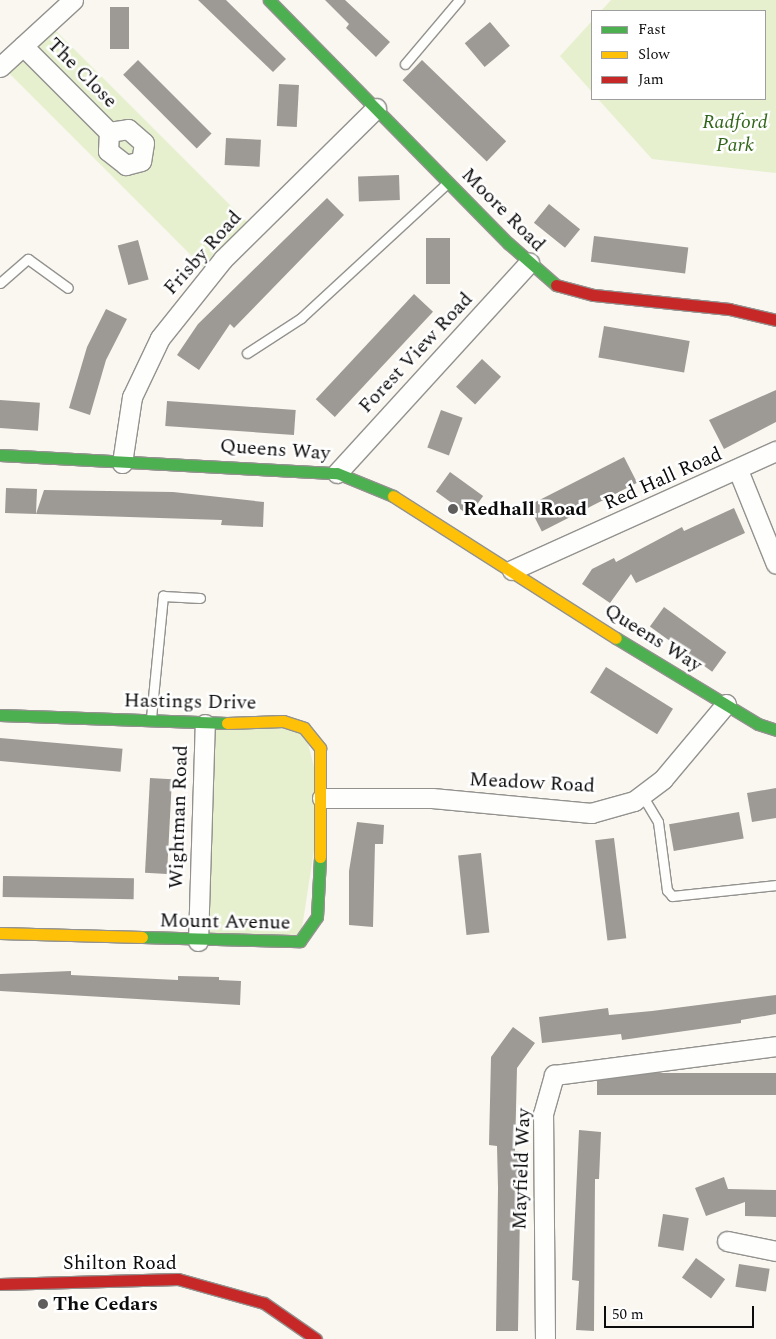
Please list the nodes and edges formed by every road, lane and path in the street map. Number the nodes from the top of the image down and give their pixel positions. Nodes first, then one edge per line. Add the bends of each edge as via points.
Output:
1 (73, 0) edge
2 (269, 0) edge
3 (459, 0) edge
4 (23, 46) junction
5 (405, 64) dead end
6 (0, 67) edge
7 (376, 108) junction
8 (109, 132) dead end
9 (448, 182) junction
10 (529, 263) junction
11 (0, 283) edge
12 (68, 288) dead end
13 (776, 320) edge
14 (247, 353) dead end
15 (776, 451) edge
16 (0, 455) edge
17 (122, 463) junction
18 (738, 470) junction
19 (336, 473) junction
20 (776, 564) edge
21 (512, 570) junction
22 (200, 598) dead end
23 (726, 704) junction
24 (0, 714) edge
25 (151, 721) junction
26 (205, 724) junction
27 (776, 730) edge
28 (642, 795) junction
29 (322, 798) junction
30 (776, 885) edge
31 (0, 933) edge
32 (198, 941) junction
33 (776, 1046) edge
34 (727, 1242) dead end
35 (776, 1251) edge
36 (0, 1284) edge
37 (316, 1339) edge
38 (545, 1339) edge

1 - 4 street
2 - 7 street, Moore Road
3 - 5 lane
4 - 6 street
4 - 8 street, The Close
7 - 9 street, Moore Road
7 - 17 street, Frisby Road via 223,259 160,338 132,397
9 - 10 street, Moore Road
9 - 14 lane via 300,318
10 - 13 street, Moore Road via 555,285 594,296 729,309
10 - 19 street, Forest View Road
11 - 12 lane via 28,259
15 - 18 street, Red Hall Road
16 - 17 street, Queens Way
17 - 19 street, Queens Way
18 - 20 street
18 - 21 street, Red Hall Road
19 - 21 street, Queens Way via 392,495
21 - 23 street, Queens Way via 644,656
22 - 25 lane via 163,596
23 - 27 street, Queens Way
23 - 28 street, Meadow Road via 663,779
24 - 25 street, Hastings Drive
25 - 26 street, Hastings Drive
26 - 29 street, Hastings Drive via 283,721 304,728 320,748
26 - 32 street, Wightman Road
28 - 29 street, Meadow Road via 591,813 432,798
28 - 30 lane via 658,822 667,890 672,896
29 - 32 street, Mount Avenue via 317,917 300,941
31 - 32 street, Mount Avenue
33 - 38 street, Mayfield Way via 554,1076 543,1114
34 - 35 street
36 - 37 street, Shilton Road via 178,1279 264,1303

